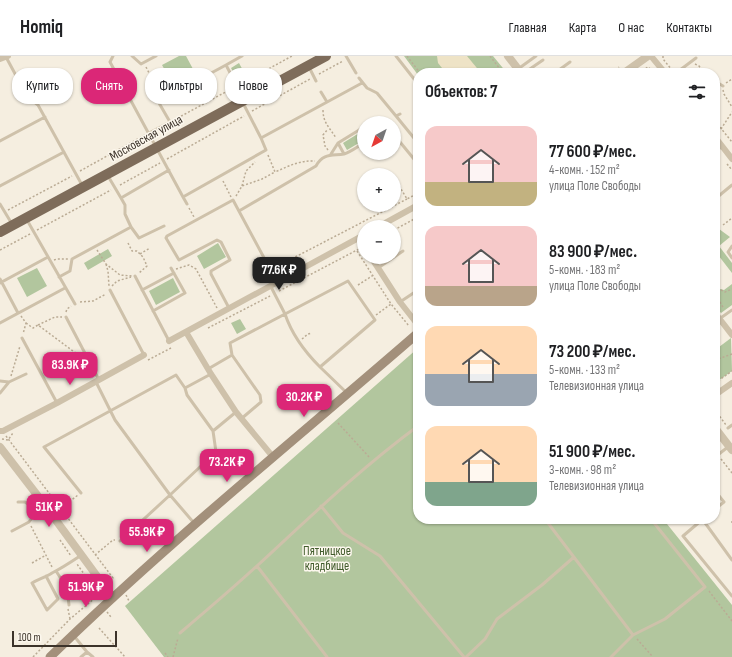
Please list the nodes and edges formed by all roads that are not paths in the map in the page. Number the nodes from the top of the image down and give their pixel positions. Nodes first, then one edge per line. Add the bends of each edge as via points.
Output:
1 (113, 56) edge
2 (132, 56) edge
3 (156, 56) edge
4 (242, 56) edge
5 (326, 56) edge
6 (396, 56) edge
7 (508, 56) edge
8 (536, 56) edge
9 (648, 56) edge
10 (651, 56) edge
11 (4, 57) edge
12 (347, 57) edge
13 (531, 58) edge
14 (696, 58) dead end
15 (543, 60) dead end
16 (570, 62) dead end
17 (226, 65) junction
18 (308, 65) junction
19 (228, 68) edge
20 (518, 68) edge
21 (524, 68) edge
22 (528, 68) edge
23 (562, 68) edge
24 (634, 68) edge
25 (661, 68) edge
26 (683, 68) edge
27 (12, 71) edge
28 (356, 73) dead end
29 (359, 78) dead end
30 (413, 78) edge
31 (282, 79) edge
32 (316, 81) dead end
33 (362, 83) junction
34 (720, 85) edge
35 (723, 86) road end
36 (321, 92) dead end
37 (327, 102) junction
38 (37, 104) edge
39 (236, 104) edge
40 (244, 104) edge
41 (45, 117) junction
42 (357, 131) edge
43 (149, 133) junction
44 (413, 136) edge
45 (261, 138) junction
46 (0, 141) edge
47 (338, 143) junction
48 (401, 143) edge
49 (720, 143) edge
50 (722, 146) joint
51 (156, 147) junction
52 (357, 147) edge
53 (64, 152) junction
54 (331, 154) junction
55 (344, 154) junction
56 (413, 158) edge
57 (732, 159) edge
58 (168, 170) junction
59 (107, 174) junction
60 (0, 186) edge
61 (732, 186) edge
62 (83, 187) junction
63 (720, 195) edge
64 (183, 197) junction
65 (121, 198) junction
66 (0, 204) edge
67 (187, 204) dead end
68 (413, 208) edge
69 (239, 211) junction
70 (26, 218) junction
71 (391, 220) edge
72 (12, 225) junction
73 (164, 226) dead end
74 (131, 227) junction
75 (0, 232) edge
76 (357, 239) edge
77 (732, 246) edge
78 (403, 251) dead end
79 (48, 257) junction
80 (732, 258) edge
81 (375, 264) edge
82 (378, 268) junction
83 (135, 276) road end
84 (59, 277) junction
85 (0, 282) edge
86 (277, 282) junction
87 (270, 285) junction
88 (65, 288) junction
89 (110, 290) road end
90 (142, 290) junction
91 (413, 293) edge
92 (400, 302) junction
93 (75, 304) road end
94 (229, 308) junction
95 (732, 310) edge
96 (153, 311) junction
97 (18, 313) junction
98 (285, 314) junction
99 (66, 317) road end
100 (720, 318) edge
101 (413, 319) edge
102 (0, 323) edge
103 (720, 323) edge
104 (186, 332) junction
105 (732, 335) edge
106 (413, 337) edge
107 (22, 338) road end
108 (169, 341) joint
109 (144, 355) joint
110 (232, 355) junction
111 (320, 367) junction
112 (209, 371) junction
113 (26, 374) dead end
114 (0, 381) edge
115 (98, 381) junction
116 (9, 382) junction
117 (732, 383) edge
118 (185, 388) junction
119 (720, 391) edge
120 (0, 393) edge
121 (348, 394) junction
122 (57, 403) junction
123 (111, 410) junction
124 (236, 412) junction
125 (241, 419) junction
126 (732, 425) edge
127 (728, 428) road end
128 (413, 430) edge
129 (1, 431) edge
130 (213, 431) junction
131 (720, 435) edge
132 (0, 447) edge
133 (730, 448) edge
134 (720, 454) edge
135 (273, 457) junction
136 (80, 493) road end
137 (170, 495) junction
138 (720, 497) edge
139 (18, 502) dead end
140 (44, 504) junction
141 (720, 505) edge
142 (321, 506) junction
143 (38, 510) junction
144 (195, 524) junction
145 (549, 524) edge
146 (656, 524) edge
147 (697, 524) edge
148 (707, 524) edge
149 (12, 531) dead end
150 (120, 541) road end
151 (81, 555) junction
152 (574, 557) junction
153 (732, 560) edge
154 (257, 566) junction
155 (56, 571) junction
156 (46, 576) junction
157 (732, 596) edge
158 (113, 598) junction
159 (69, 605) dead end
160 (180, 633) road end
161 (73, 635) junction
162 (633, 635) junction
163 (86, 652) junction
164 (50, 657) edge
165 (81, 657) edge
166 (93, 657) edge
167 (327, 657) edge
168 (465, 657) edge
169 (611, 657) edge

1 - 43 lane via 110,62
2 - 3 lane via 141,64
4 - 17 lane
5 - 18 main road, Московская улица
6 - 30 lane
7 - 20 street
8 - 13 lane
9 - 24 street
10 - 25 street
11 - 27 lane
12 - 28 lane
13 - 21 lane
14 - 26 lane
15 - 22 lane
16 - 23 lane
17 - 19 lane
17 - 43 lane via 163,99 159,103 170,122
18 - 31 main road, Московская улица
18 - 32 lane
29 - 33 lane
33 - 37 lane
33 - 44 lane via 377,93
34 - 35 lane
36 - 37 lane
37 - 45 lane
38 - 41 lane
39 - 51 main road, Московская улица
40 - 45 lane
41 - 46 lane
41 - 53 lane
42 - 47 lane
43 - 51 lane
45 - 64 lane via 266,150
47 - 54 lane
47 - 55 lane
48 - 56 lane
49 - 50 street
50 - 57 street
51 - 58 lane
51 - 59 main road, Московская улица
52 - 55 lane
53 - 60 lane
53 - 62 lane
54 - 55 lane
54 - 69 lane via 318,161 316,166
58 - 64 lane
58 - 65 lane
59 - 62 main road, Московская улица
59 - 65 lane
61 - 63 lane
62 - 70 main road, Московская улица
64 - 67 lane
65 - 74 lane
66 - 72 lane
68 - 71 street
69 - 86 lane
69 - 94 lane via 233,200 166,237 179,260 217,240 221,242 230,260 210,272
70 - 72 main road, Московская улица
70 - 79 lane
72 - 75 main road, Московская улица
73 - 74 lane via 139,238
74 - 84 lane via 72,259 70,271
76 - 86 street
77 - 80 lane via 728,252
78 - 82 lane
79 - 84 lane
79 - 85 lane
81 - 82 street
82 - 92 street
83 - 90 lane
84 - 88 lane
85 - 97 lane
86 - 87 street
87 - 94 street
87 - 98 lane
88 - 93 lane
88 - 97 lane
89 - 109 lane
90 - 96 lane
90 - 96 lane via 173,271 185,293
91 - 92 lane
92 - 101 street
94 - 104 street
95 - 100 lane
96 - 108 lane
97 - 102 lane
98 - 110 lane via 230,343
98 - 111 lane via 290,328 308,355
98 - 111 lane via 348,281 375,320
99 - 115 lane
103 - 105 street
104 - 108 street
104 - 112 street
106 - 121 main road
107 - 122 lane
109 - 115 street
110 - 112 lane
110 - 125 lane via 260,395 261,402
111 - 121 lane
112 - 118 lane
112 - 124 street
113 - 116 lane
114 - 116 lane
115 - 122 street
115 - 123 lane
116 - 120 lane
117 - 119 street
118 - 123 lane via 176,375
118 - 130 lane via 186,395
121 - 135 main road
122 - 129 street
123 - 136 lane via 44,447
123 - 137 lane via 115,420
124 - 125 street
124 - 130 lane
125 - 135 street
126 - 127 lane
128 - 142 lane via 391,445
130 - 137 lane via 216,452
131 - 133 street
132 - 140 street
133 - 134 lane
135 - 144 main road
137 - 144 lane
137 - 150 lane
138 - 141 lane via 724,502
139 - 143 lane via 25,502
140 - 143 lane
140 - 151 street
142 - 154 lane
142 - 168 lane via 343,534 380,556
143 - 149 lane via 29,522
144 - 158 main road
145 - 152 lane
146 - 162 lane via 705,587 665,619
147 - 157 lane via 683,536
148 - 153 lane
151 - 155 lane
151 - 158 street
152 - 162 lane
152 - 168 lane via 498,619 485,639
154 - 160 lane
154 - 167 lane
155 - 156 lane
155 - 159 lane via 67,588
156 - 156 lane via 32,583 47,610 58,599
158 - 161 main road
161 - 163 lane
161 - 164 main road
162 - 169 lane
163 - 165 lane
163 - 166 lane

